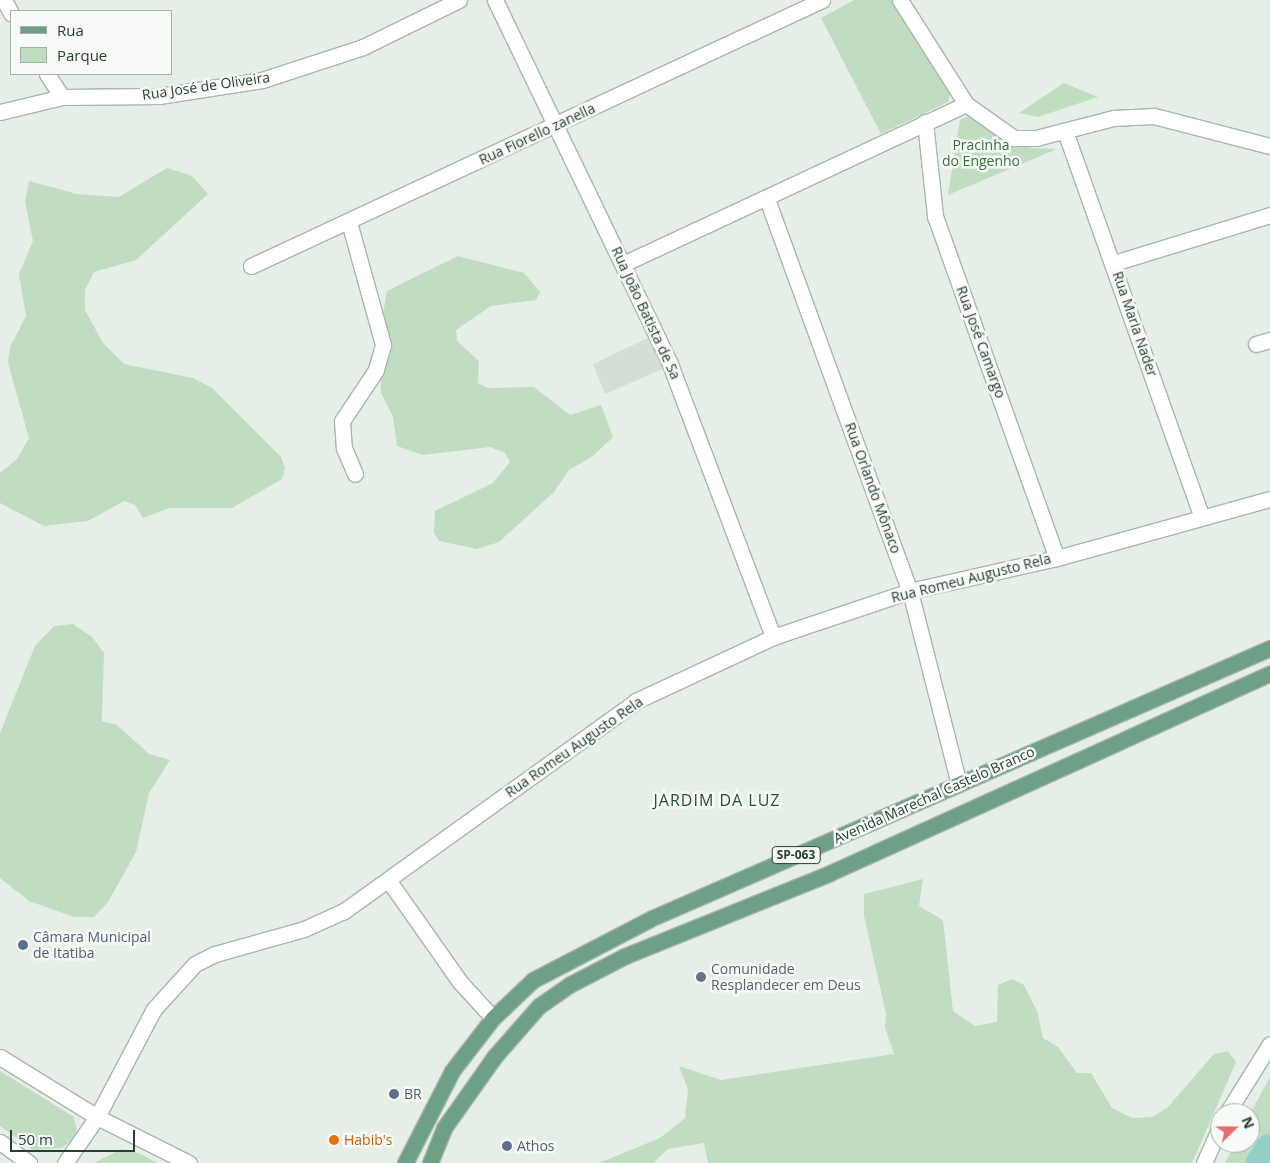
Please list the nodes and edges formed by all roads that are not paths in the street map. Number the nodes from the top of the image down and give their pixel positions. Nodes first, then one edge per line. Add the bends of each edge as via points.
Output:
1 (4, 0) edge
2 (459, 0) edge
3 (495, 0) edge
4 (822, 0) edge
5 (900, 0) edge
6 (10, 11) edge
7 (48, 75) edge
8 (62, 97) junction
9 (966, 104) junction
10 (0, 112) edge
11 (925, 122) junction
12 (558, 124) junction
13 (1065, 131) junction
14 (1270, 146) edge
15 (767, 199) junction
16 (1270, 215) edge
17 (349, 222) junction
18 (1114, 263) junction
19 (623, 264) junction
20 (251, 266) dead end
21 (355, 474) dead end
22 (1270, 499) edge
23 (1202, 517) junction
24 (1057, 558) junction
25 (910, 590) junction
26 (773, 637) junction
27 (1270, 648) edge
28 (1270, 673) edge
29 (959, 784) junction
30 (389, 881) junction
31 (494, 1018) junction
32 (1270, 1044) edge
33 (0, 1057) edge
34 (1233, 1103) edge
35 (97, 1117) junction
36 (0, 1142) edge
37 (1210, 1150) edge
38 (29, 1163) edge
39 (65, 1163) edge
40 (189, 1163) edge
41 (405, 1163) edge
42 (430, 1163) edge
43 (1204, 1163) edge

1 - 6 street
2 - 8 street, Rua José de Oliveira via 362,47 262,80 159,96
3 - 12 street, Rua João Batista de Sa
4 - 12 street, Rua Fiorello zanella
5 - 9 street
7 - 8 street
8 - 10 street, Rua José de Oliveira
9 - 11 street
9 - 13 street via 1014,138
11 - 15 street
11 - 24 street, Rua José Camargo via 935,216
12 - 17 street, Rua Fiorello zanella
12 - 19 street, Rua João Batista de Sa
13 - 14 street via 1114,118 1154,116
13 - 18 street, Rua Maria Nader
15 - 19 street
15 - 25 street, Rua Orlando Mônaco
16 - 18 street
17 - 20 street, Rua Fiorello zanella
17 - 21 street via 383,345 380,363 342,421 344,448
18 - 23 street, Rua Maria Nader
19 - 26 street, Rua João Batista de Sa via 670,364
22 - 23 street, Rua Romeu Augusto Rela
23 - 24 street, Rua Romeu Augusto Rela
24 - 25 street, Rua Romeu Augusto Rela
25 - 26 street, Rua Romeu Augusto Rela
25 - 29 street, Rua Orlando Mônaco
26 - 30 street, Rua Romeu Augusto Rela via 636,701
27 - 29 main road, Avenida Marechal Castelo Branco / SP-063
28 - 42 main road, Avenida Marechal Castelo Branco / SP-063 via 830,873 625,956 569,985 538,1006 495,1056 444,1128
29 - 31 main road, Avenida Marechal Castelo Branco / SP-063 via 598,945 533,980
30 - 31 street via 460,982
30 - 35 street, Rua Romeu Augusto Rela via 344,911 304,929 215,954 195,964 154,1009
31 - 41 main road, Avenida Marechal Castelo Branco / SP-063 via 452,1070
32 - 34 street
33 - 35 street
35 - 39 street, Rua Romeu Augusto Rela
35 - 40 street
36 - 38 street
37 - 43 street

